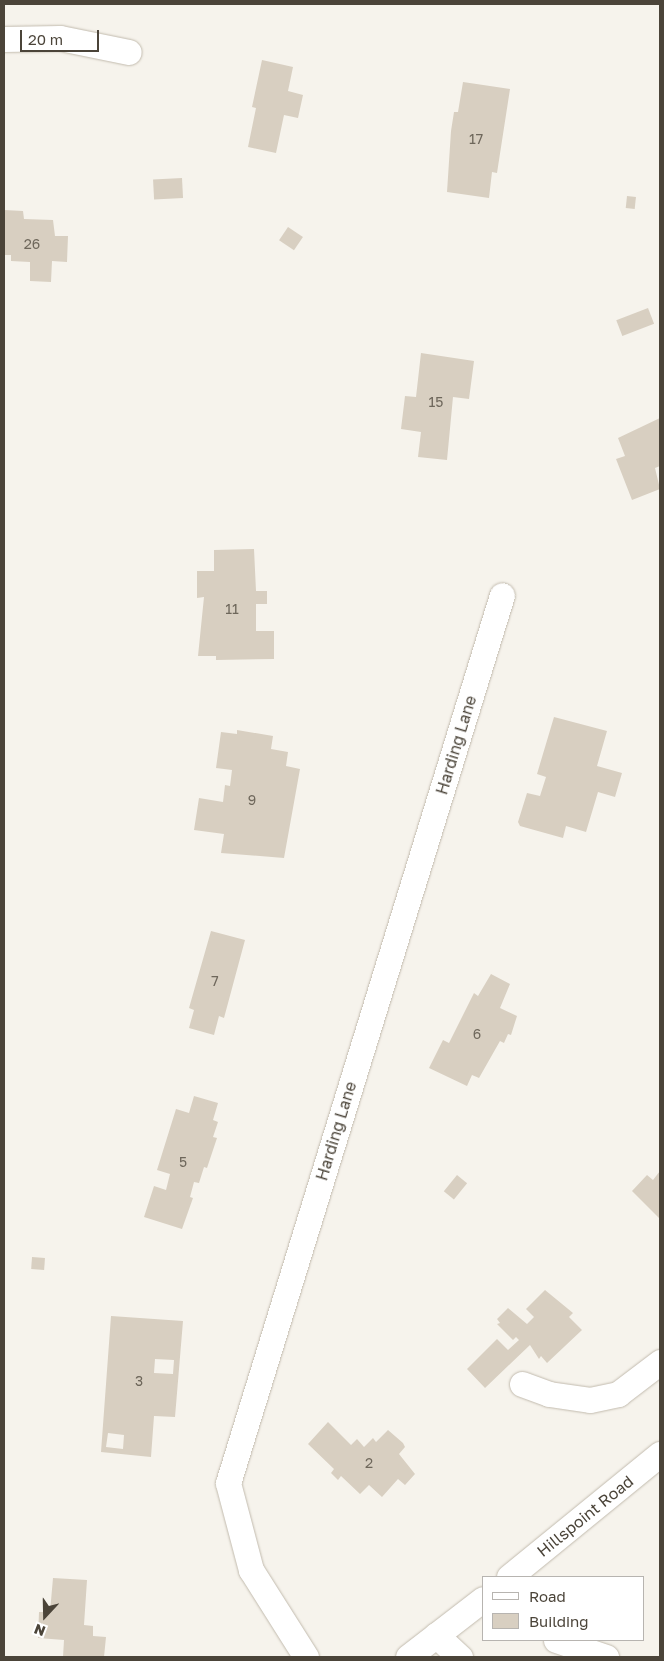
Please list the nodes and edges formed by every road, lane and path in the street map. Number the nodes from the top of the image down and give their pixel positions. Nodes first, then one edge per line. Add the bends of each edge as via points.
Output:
1 (4, 39) edge
2 (128, 52) dead end
3 (502, 595) dead end
4 (660, 1362) edge
5 (522, 1384) dead end
6 (660, 1454) edge
7 (510, 1576) edge
8 (478, 1608) edge
9 (436, 1634) junction
10 (559, 1641) edge
11 (306, 1657) edge
12 (408, 1657) edge
13 (460, 1657) edge
14 (606, 1657) edge

1 - 2 street via 60,38
3 - 11 street, Harding Lane via 228,1483 251,1570
4 - 5 street via 618,1394 590,1400 550,1394
6 - 7 street, Hillspoint Road
8 - 9 street
9 - 12 street
9 - 13 street
10 - 14 street

